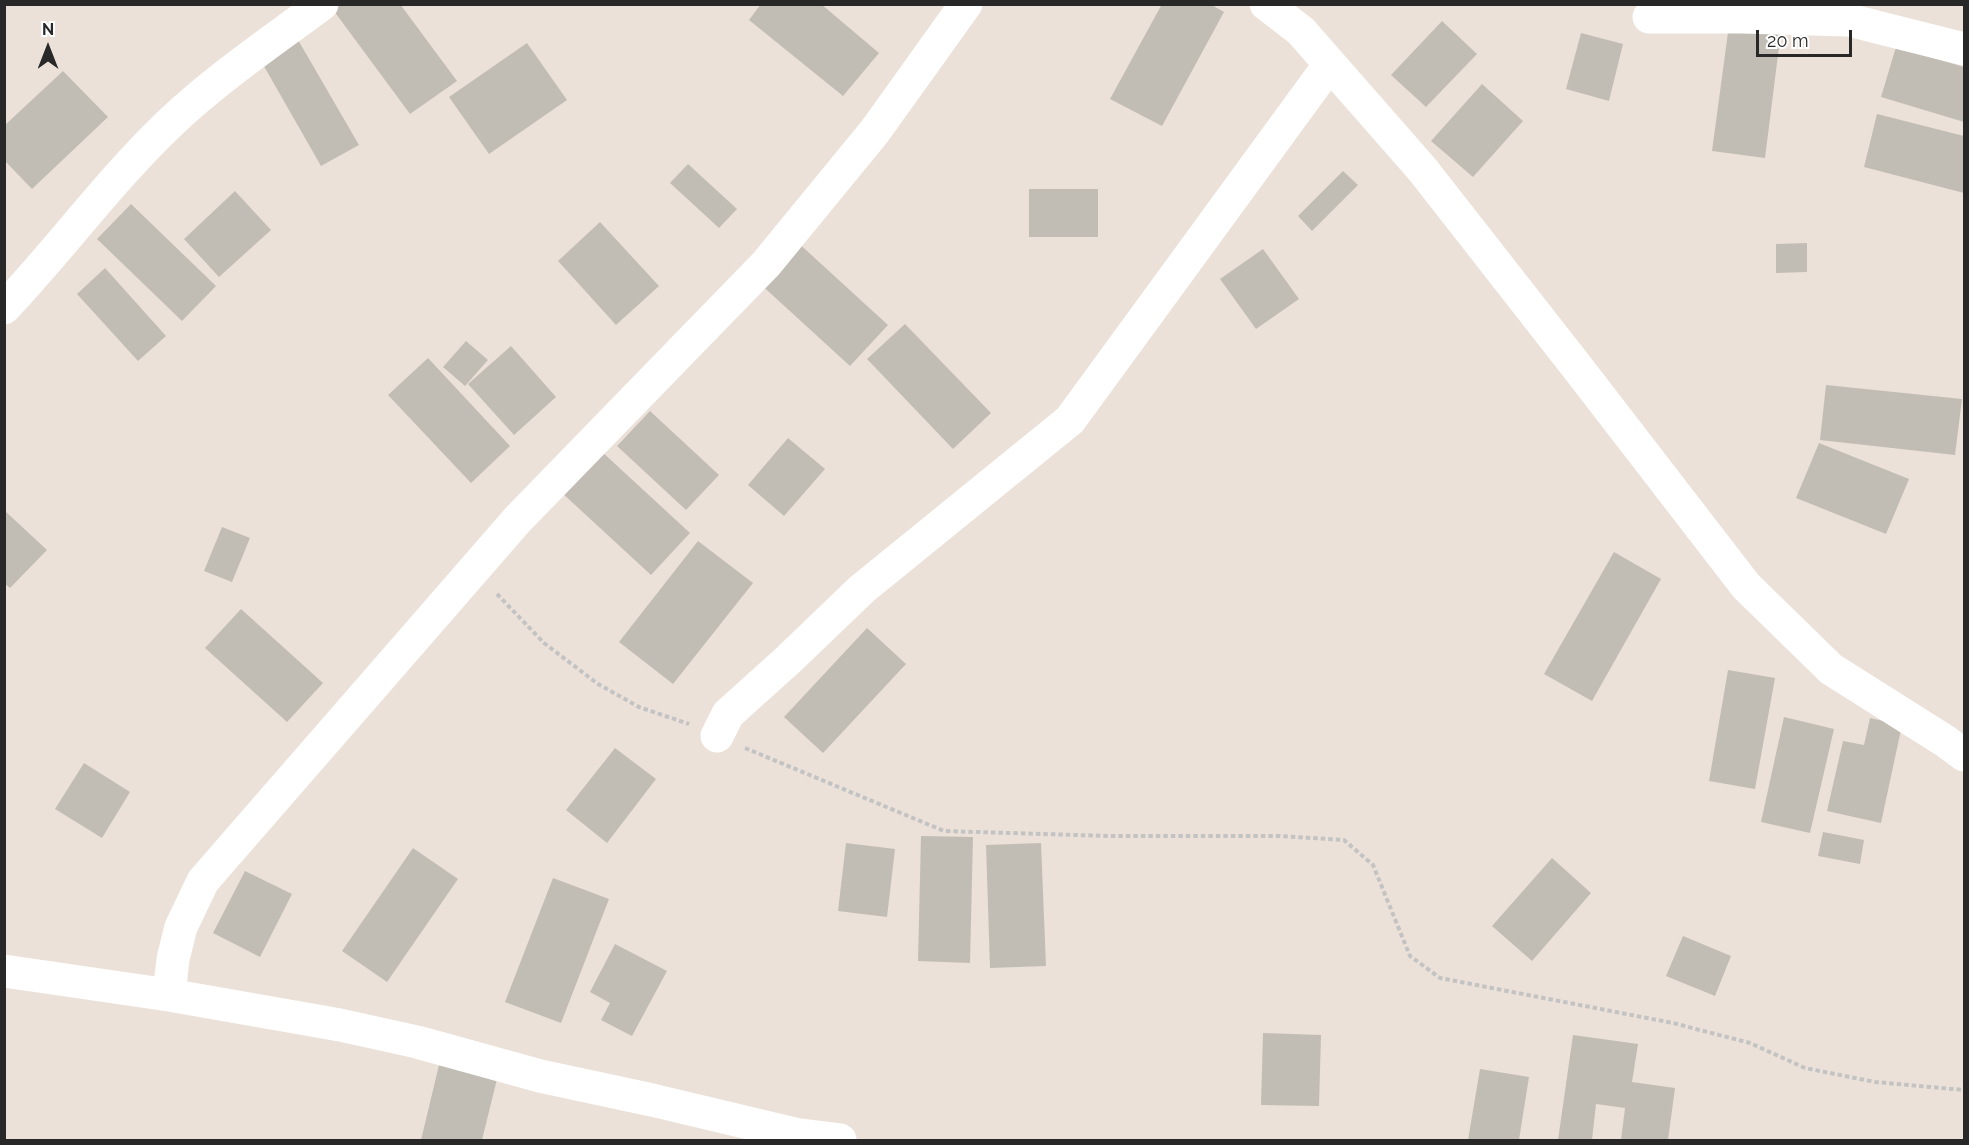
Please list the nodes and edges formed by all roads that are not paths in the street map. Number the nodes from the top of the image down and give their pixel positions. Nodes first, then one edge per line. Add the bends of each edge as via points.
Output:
1 (322, 4) edge
2 (966, 4) edge
3 (1266, 4) edge
4 (1649, 17) dead end
5 (1965, 49) edge
6 (1330, 64) junction
7 (4, 308) edge
8 (717, 736) road end
9 (1958, 743) edge
10 (4, 972) edge
11 (169, 995) junction
12 (840, 1140) edge

1 - 7 street via 170,123
2 - 11 street via 875,131 766,264 518,519 203,880 181,927 172,959
3 - 6 street via 1301,31
4 - 5 street via 1849,20
6 - 8 street via 1070,420 862,589 728,714
6 - 9 street via 1422,169 1746,586 1831,669
10 - 11 street
11 - 12 street via 340,1025 540,1076 799,1135

